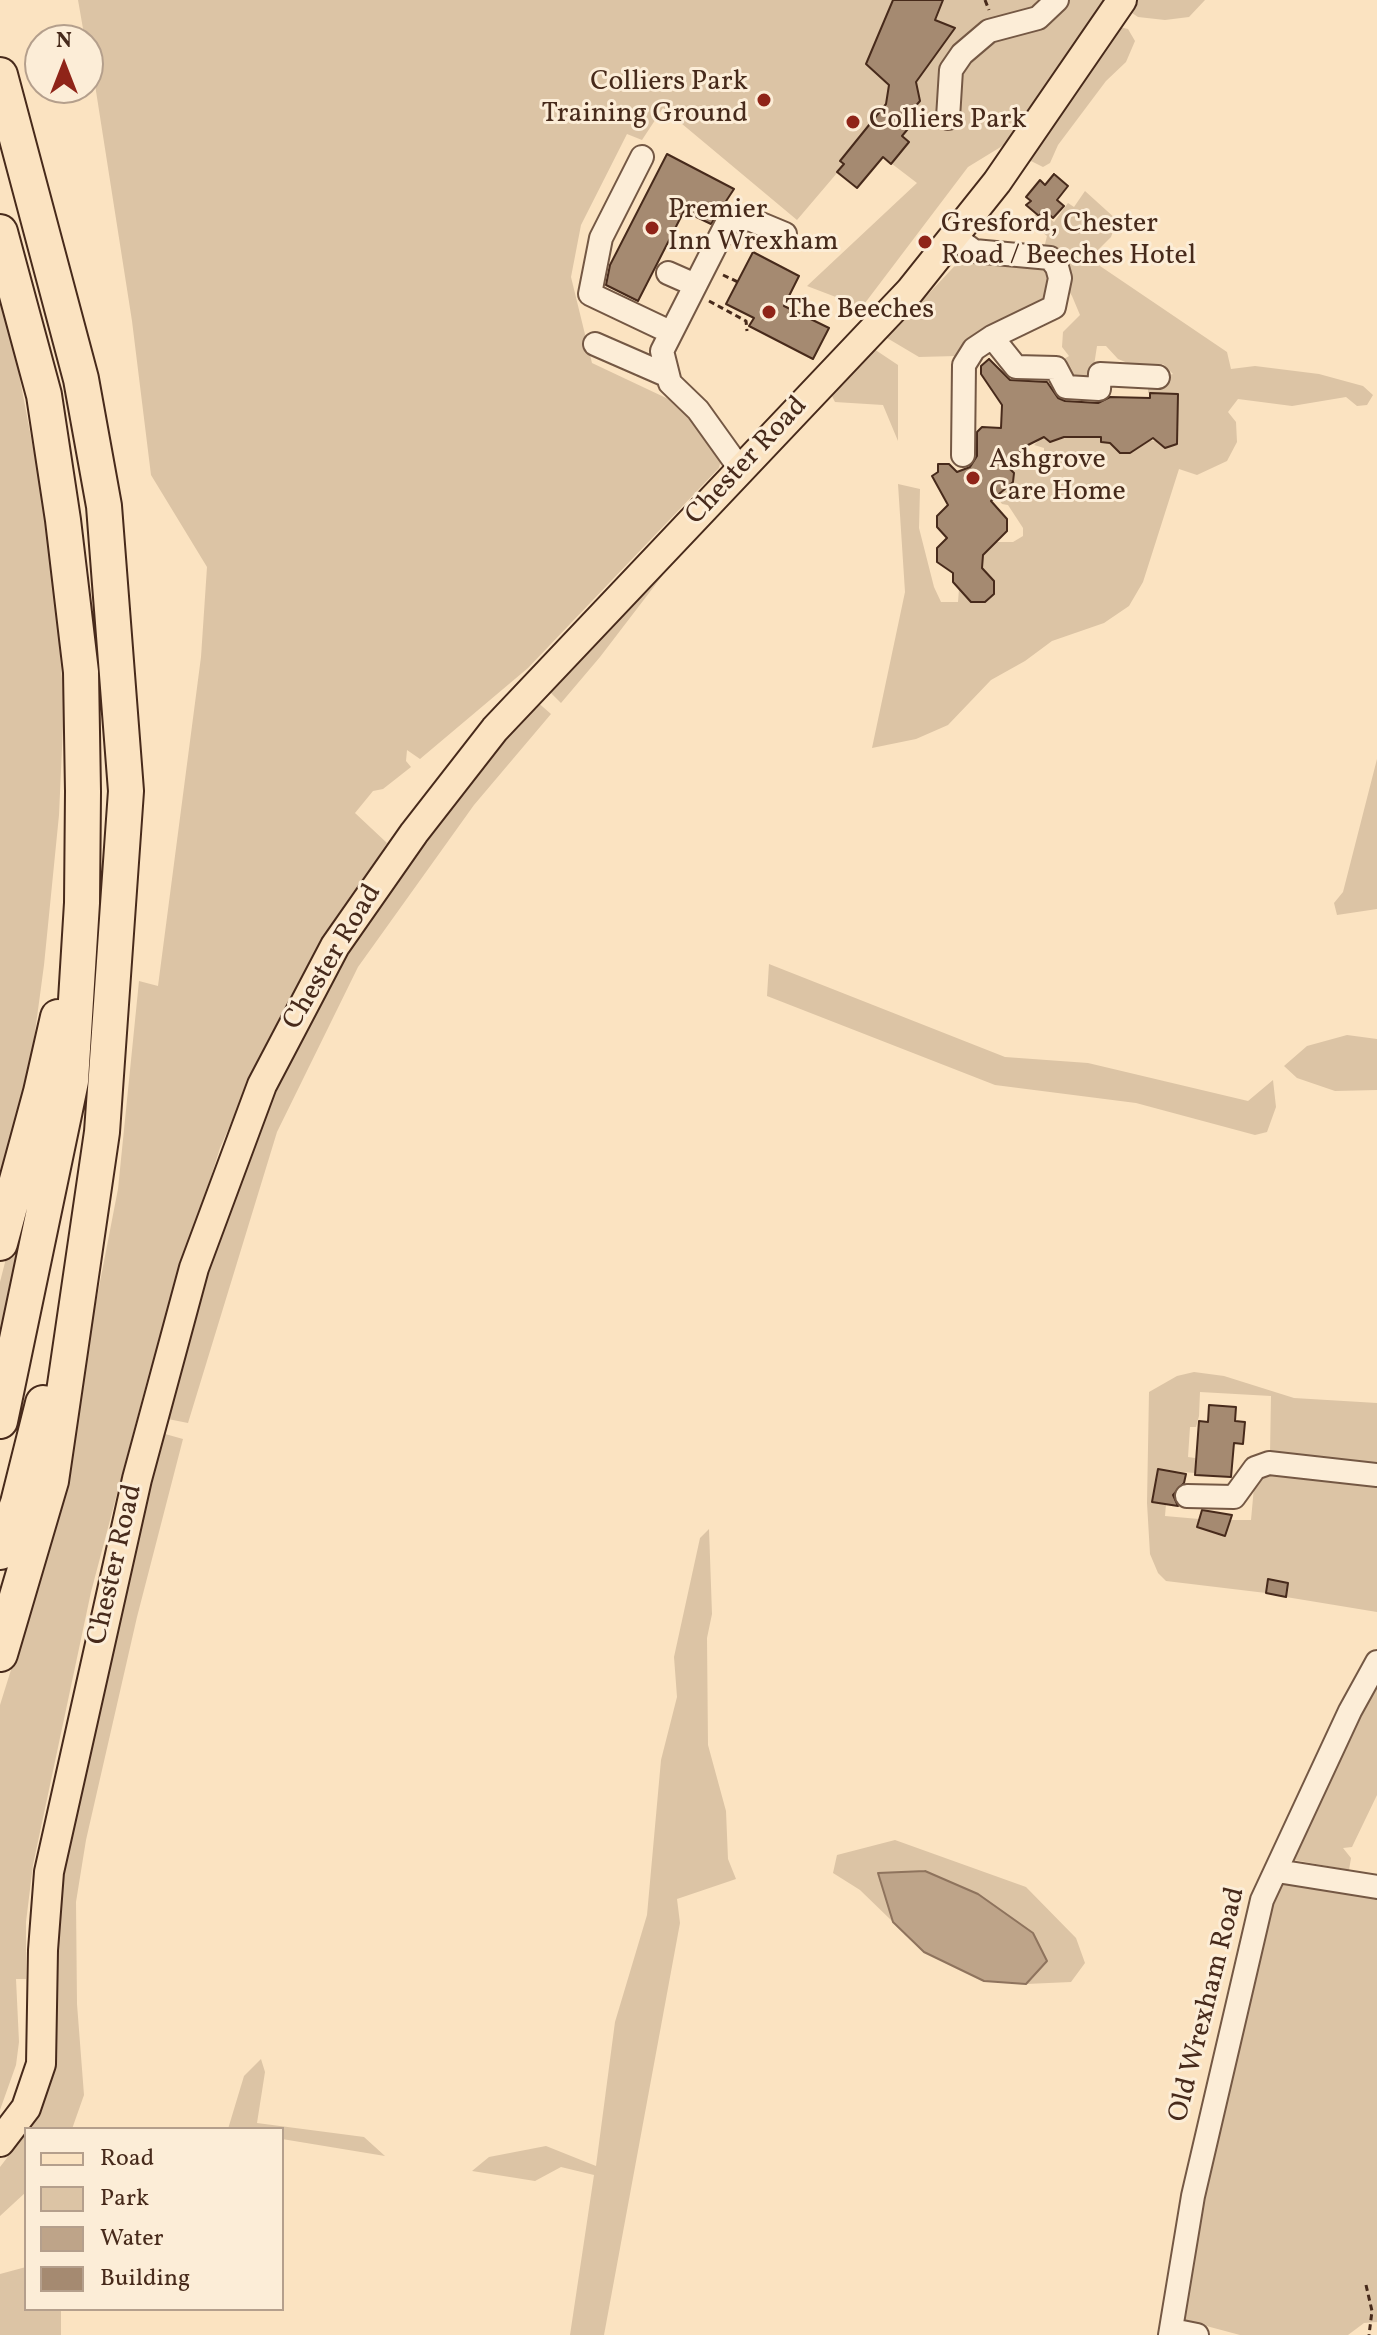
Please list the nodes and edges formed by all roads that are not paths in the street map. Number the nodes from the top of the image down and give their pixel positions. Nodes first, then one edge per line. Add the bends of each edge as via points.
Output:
1 (1057, 0) edge
2 (1122, 0) edge
3 (0, 75) edge
4 (948, 118) dead end
5 (642, 157) dead end
6 (0, 232) edge
7 (785, 234) dead end
8 (955, 237) junction
9 (668, 273) dead end
10 (693, 284) junction
11 (670, 332) junction
12 (992, 337) junction
13 (595, 344) dead end
14 (666, 375) junction
15 (1158, 377) dead end
16 (963, 455) dead end
17 (741, 470) junction
18 (82, 903) junction
19 (88, 1220) junction
20 (0, 1243) edge
21 (0, 1421) edge
22 (1377, 1475) edge
23 (1187, 1496) dead end
24 (0, 1552) edge
25 (0, 1654) edge
26 (1377, 1662) edge
27 (1277, 1871) junction
28 (1377, 1887) edge
29 (0, 2142) edge
30 (1171, 2332) edge
31 (1197, 2335) edge

1 - 4 street via 1038,18 989,31 962,54 951,70
2 - 8 main road, Chester Road
3 - 19 highway via 81,379 104,506 116,644 126,791 102,1132
5 - 11 street via 601,238 590,294
6 - 18 highway via 44,395 63,520 81,672
7 - 10 street via 749,219 728,221
8 - 12 street via 974,251 1050,258 1057,267 1054,307
8 - 17 main road, Chester Road
9 - 10 street
10 - 11 street
11 - 14 street via 662,351
12 - 15 street via 1016,367 1056,368 1066,387 1099,389 1100,374
12 - 16 street via 974,349 964,365
13 - 14 street
14 - 17 street
17 - 29 main road, Chester Road via 495,729 335,946 262,1085 194,1268 137,1479 49,1872 41,2064 26,2108
18 - 20 highway via 41,1092
18 - 21 highway via 71,1081
19 - 24 highway via 18,1503
19 - 25 highway via 51,1481
22 - 23 street via 1269,1463 1255,1468 1234,1497
26 - 27 street, Old Wrexham Road
27 - 28 street
27 - 30 street, Old Wrexham Road via 1262,1900 1193,2196
30 - 31 street

